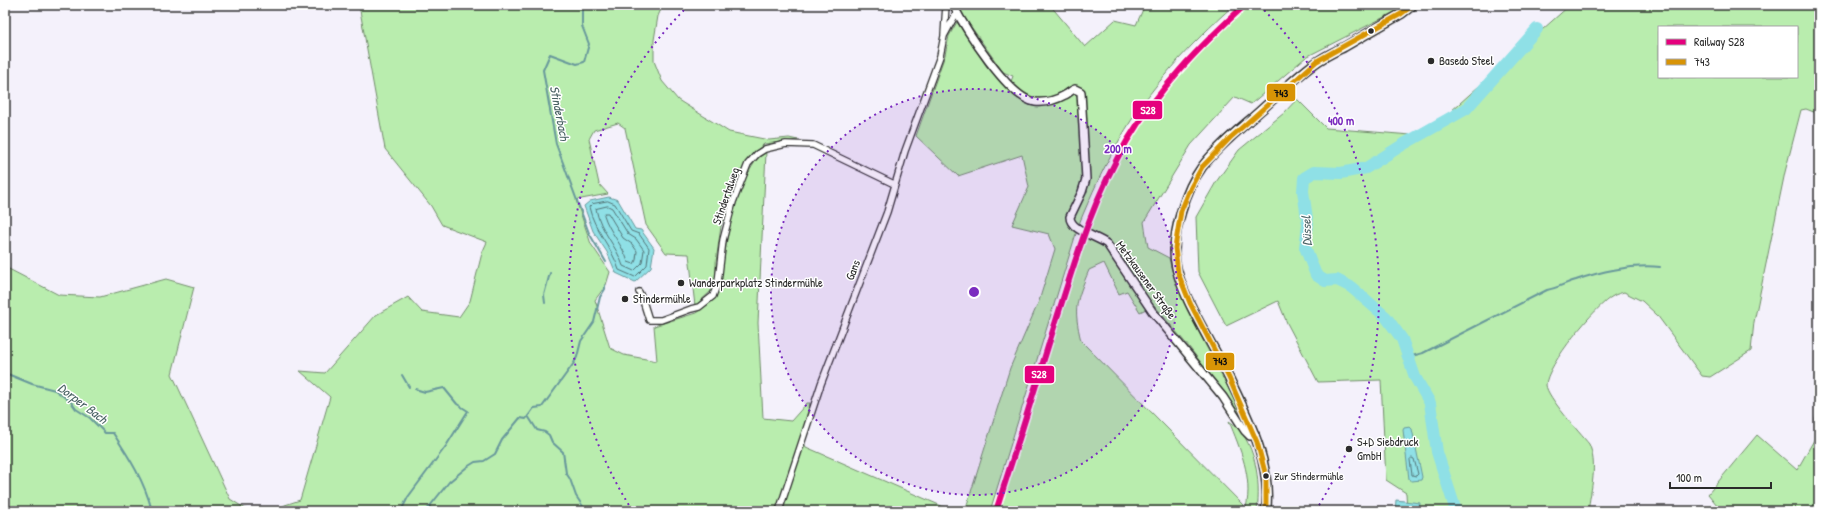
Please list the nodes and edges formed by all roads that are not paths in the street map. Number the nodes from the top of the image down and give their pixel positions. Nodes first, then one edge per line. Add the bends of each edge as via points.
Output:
1 (946, 5) edge
2 (1413, 5) edge
3 (955, 8) edge
4 (944, 36) junction
5 (894, 184) junction
6 (639, 292) dead end
7 (1255, 434) junction
8 (779, 511) edge
9 (1266, 511) edge

1 - 4 street, Gans
2 - 7 main road via 1315,63 1290,83 1205,164 1184,204 1174,246 1179,278
3 - 4 street, Gans
3 - 7 street, Metzkausener Straße via 1002,77 1019,95 1029,100 1044,102 1055,100 1075,89 1081,92 1086,179 1070,217 1072,225 1107,244 1152,311 1223,398 1245,432 1250,436
4 - 5 street, Gans via 931,84
5 - 6 street, Stindertalweg via 813,145 786,144 765,149 748,164 736,196 723,240 718,282 713,296 698,306 655,321 649,320
5 - 8 street, Gans via 887,212 821,384
7 - 9 main road via 1266,478

